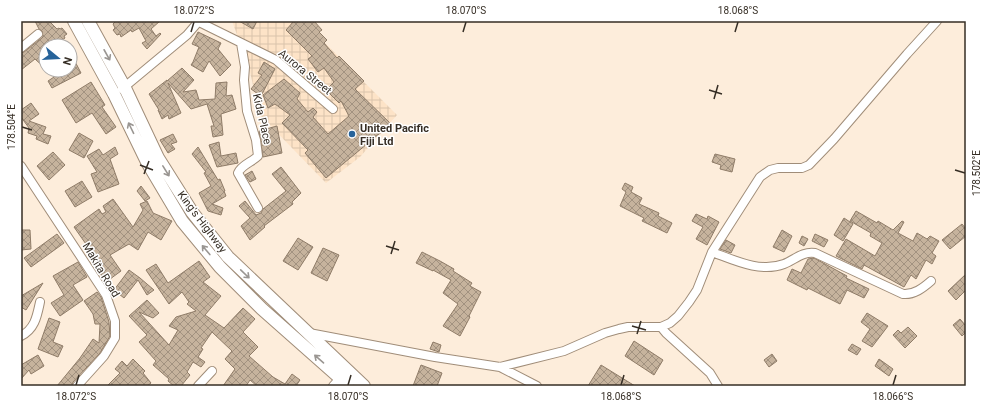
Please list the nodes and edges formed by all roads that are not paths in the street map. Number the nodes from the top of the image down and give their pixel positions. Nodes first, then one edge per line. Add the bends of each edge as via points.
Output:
1 (74, 21) edge
2 (88, 21) edge
3 (199, 21) edge
4 (937, 21) edge
5 (38, 34) dead end
6 (241, 42) junction
7 (21, 48) edge
8 (125, 88) junction
9 (114, 94) junction
10 (333, 109) dead end
11 (21, 166) edge
12 (258, 208) dead end
13 (712, 252) junction
14 (931, 281) dead end
15 (40, 302) dead end
16 (661, 327) junction
17 (307, 333) junction
18 (21, 336) edge
19 (500, 367) junction
20 (212, 371) dead end
21 (348, 382) edge
22 (77, 386) edge
23 (198, 386) edge
24 (537, 386) edge
25 (718, 386) edge

1 - 9 highway, King's Highway
2 -> 8 highway, King's Highway
3 - 6 street, Aurora Street
3 - 8 street via 188,35
4 - 13 street via 809,165 802,168 778,168 760,177
5 - 7 street
6 - 10 street, Aurora Street via 276,60
6 - 12 street, Kida Place via 247,111 258,156 239,168 238,172
8 - 9 street
8 -> 17 highway, King's Highway via 158,158 192,212 228,257
21 -> 9 highway, King's Highway via 262,309 220,267 182,221 147,162
11 - 22 street, Makita Road via 106,295 115,321 116,338 104,356
13 - 14 street via 751,266 766,267 784,264 805,253 815,253 903,294 915,292
13 - 16 street via 697,290 689,302 678,316
15 - 18 street via 33,326
16 - 19 street via 620,329 564,351
16 - 25 street via 710,372
17 - 19 street
17 - 21 highway, King's Highway
19 - 24 street
20 - 23 street

